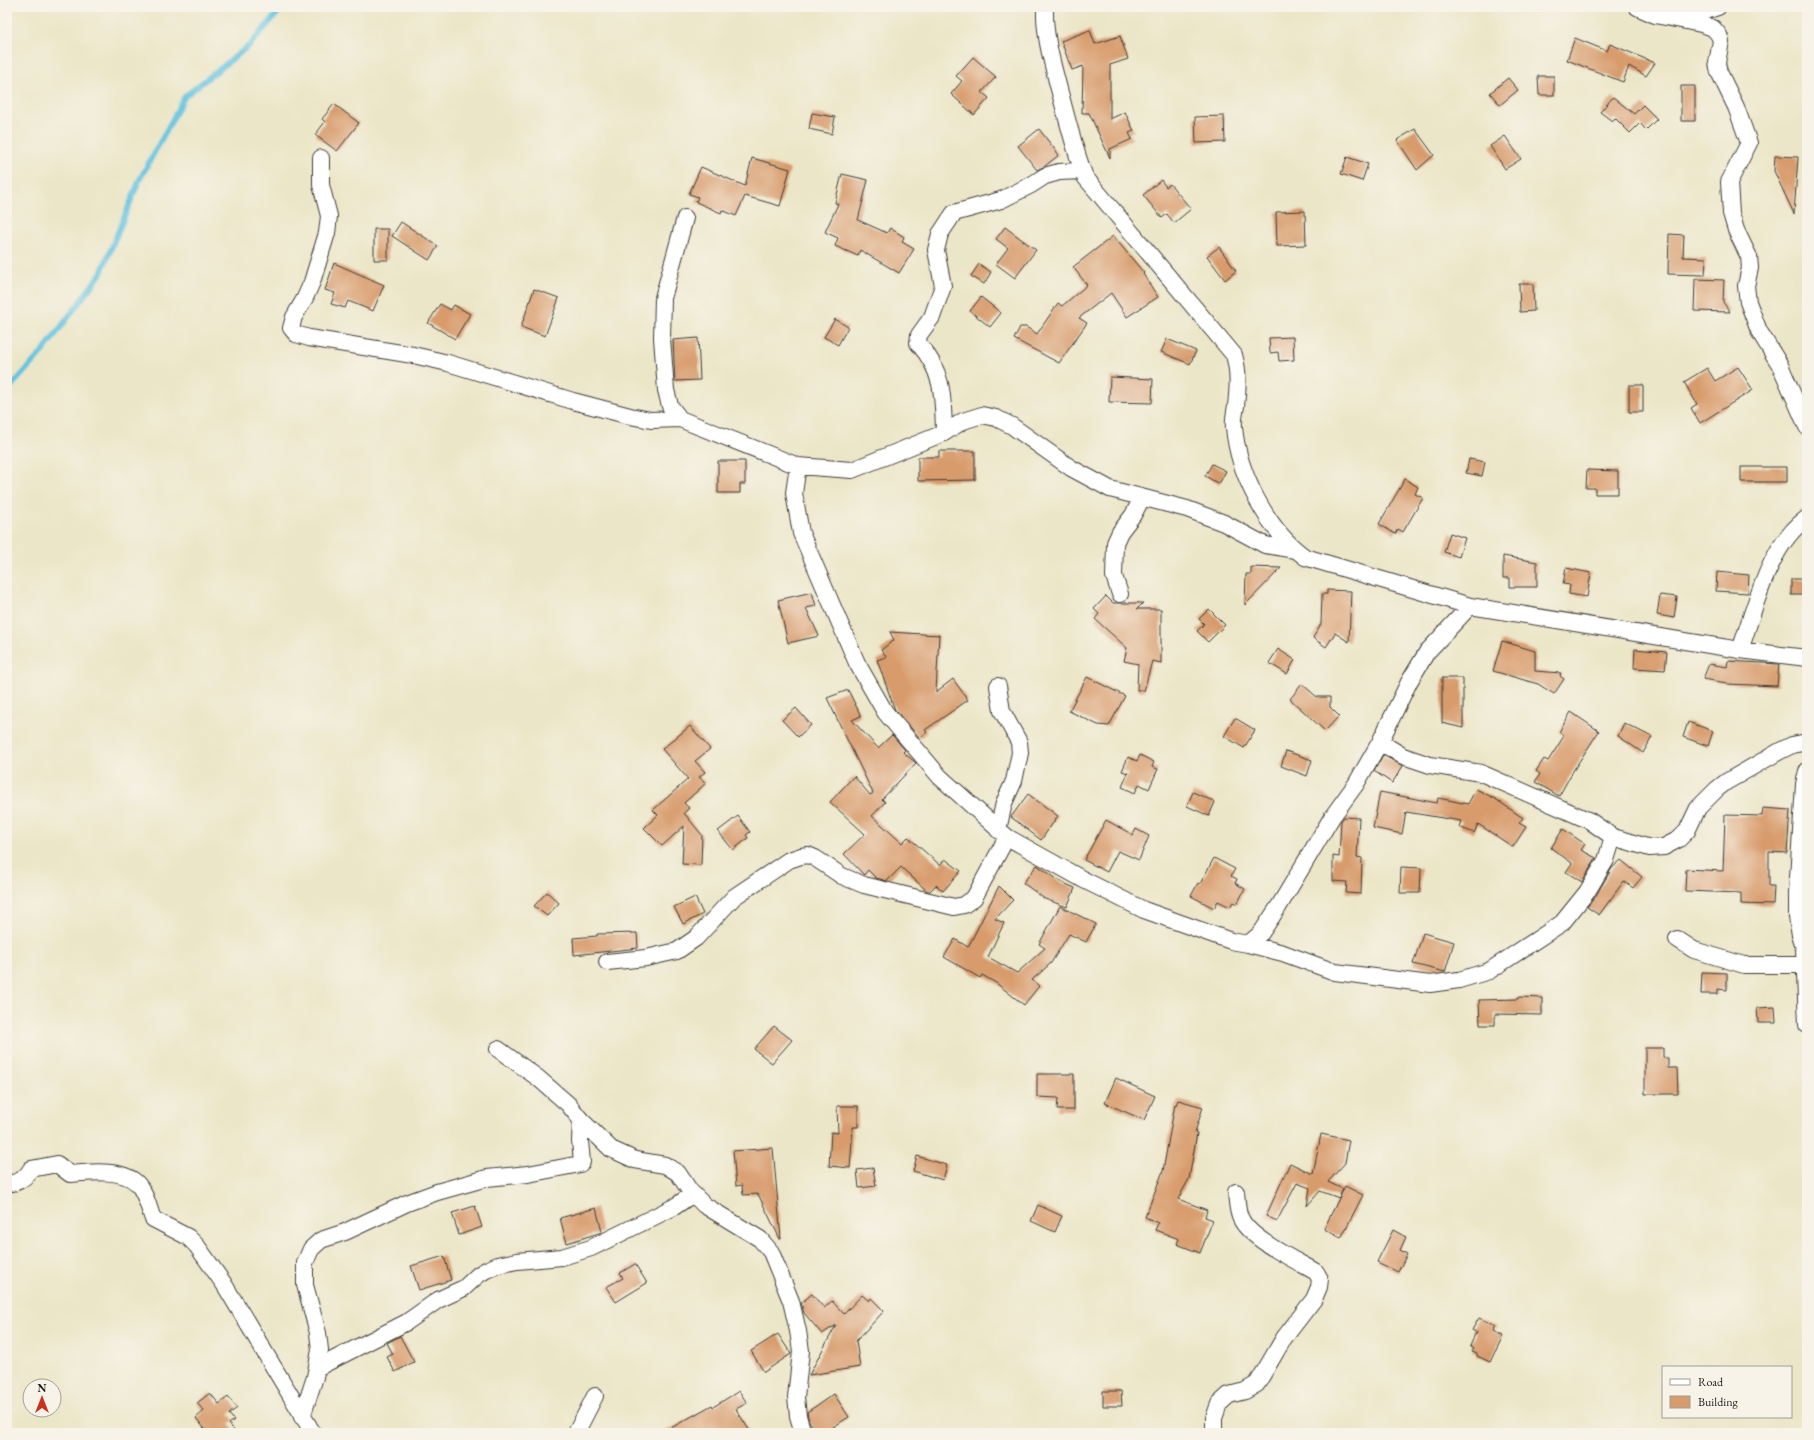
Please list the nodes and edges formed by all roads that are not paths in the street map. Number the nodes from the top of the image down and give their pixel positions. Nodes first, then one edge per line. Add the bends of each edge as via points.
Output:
1 (1045, 7) edge
2 (1637, 7) edge
3 (1718, 7) edge
4 (1682, 19) junction
5 (321, 158) dead end
6 (1082, 171) junction
7 (685, 218) dead end
8 (680, 419) junction
9 (1807, 427) edge
10 (944, 433) junction
11 (798, 466) junction
12 (1142, 498) junction
13 (1807, 518) edge
14 (1296, 550) junction
15 (1120, 594) dead end
16 (1470, 606) junction
17 (1740, 650) junction
18 (1807, 658) edge
19 (998, 686) dead end
20 (1380, 742) junction
21 (1807, 742) edge
22 (1807, 771) edge
23 (1002, 834) junction
24 (1613, 837) junction
25 (1677, 939) dead end
26 (1248, 944) junction
27 (607, 962) dead end
28 (1805, 964) junction
29 (1807, 1026) edge
30 (498, 1049) dead end
31 (581, 1120) junction
32 (7, 1183) edge
33 (1236, 1192) dead end
34 (694, 1194) junction
35 (317, 1368) junction
36 (595, 1396) dead end
37 (302, 1417) junction
38 (313, 1433) edge
39 (576, 1433) edge
40 (803, 1433) edge
41 (1214, 1433) edge

1 - 6 street via 1044,22 1048,46
2 - 4 street via 1655,15
3 - 4 street
4 - 9 street via 1712,28 1721,41 1719,72 1736,107 1749,143 1729,182 1729,199 1734,224 1749,257 1750,268 1746,286 1748,302 1759,331 1780,365
5 - 8 street via 321,185 329,216 327,233 312,282 294,316 291,328 296,334 448,363 630,416 651,420
6 - 10 street via 1059,172 1045,176 1031,186 1001,200 954,213 940,234 936,250 943,286 932,317 920,335 918,343 939,375 943,392
6 - 14 street via 1085,178 1234,355 1238,368 1234,425 1238,456 1259,504 1277,530
7 - 8 street via 663,298 662,338 666,390 670,406
8 - 11 street
10 - 11 street via 852,470
10 - 12 street via 963,421 982,415 996,418 1012,426 1071,468 1110,489
11 - 23 street via 794,493 801,533 857,663 890,718 940,777
12 - 14 street via 1187,509 1224,523 1265,545
12 - 15 street via 1115,543 1114,576
13 - 17 street via 1788,534 1773,559
14 - 16 street via 1305,557
16 - 17 street
16 - 20 street via 1427,652 1409,682
17 - 18 street
19 - 23 street via 1002,711 1019,742 1020,753 1014,781 1004,803
20 - 24 street via 1403,756 1430,765 1481,773 1578,815
20 - 26 street via 1279,906 1261,933
21 - 24 street via 1780,751 1722,786 1698,808 1687,831 1664,847 1650,848
22 - 28 street via 1797,893 1797,917
23 - 26 street via 1144,910 1231,941
23 - 27 street via 974,898 964,905 954,907 864,885 842,876 815,858 801,856 790,860 734,897 696,938 676,951 646,958
24 - 26 street via 1606,860 1587,892 1562,923 1489,971 1459,980 1430,984 1335,972 1283,953
25 - 28 street via 1694,950 1744,965
28 - 29 street
30 - 31 street via 538,1078 568,1104
31 - 34 street via 616,1152 635,1160 665,1165 678,1173
31 - 35 street via 580,1164 528,1174 487,1178 437,1192 321,1240 311,1249 305,1263 305,1285 318,1333 320,1350
32 - 37 street via 17,1182 28,1175 31,1169 57,1164 70,1174 96,1171 132,1179 140,1186 153,1219 188,1237 197,1246 224,1284
33 - 41 street via 1240,1219 1247,1227 1266,1243 1316,1272 1320,1278 1314,1299 1284,1338 1257,1384 1246,1391 1229,1396 1219,1404 1214,1418
34 - 35 street via 674,1207 591,1248 562,1257 517,1261 486,1270 464,1288 438,1300 407,1322
34 - 40 street via 704,1205 760,1239 771,1252 791,1301 798,1331 801,1351 796,1397
35 - 37 street
36 - 39 street
37 - 38 street

